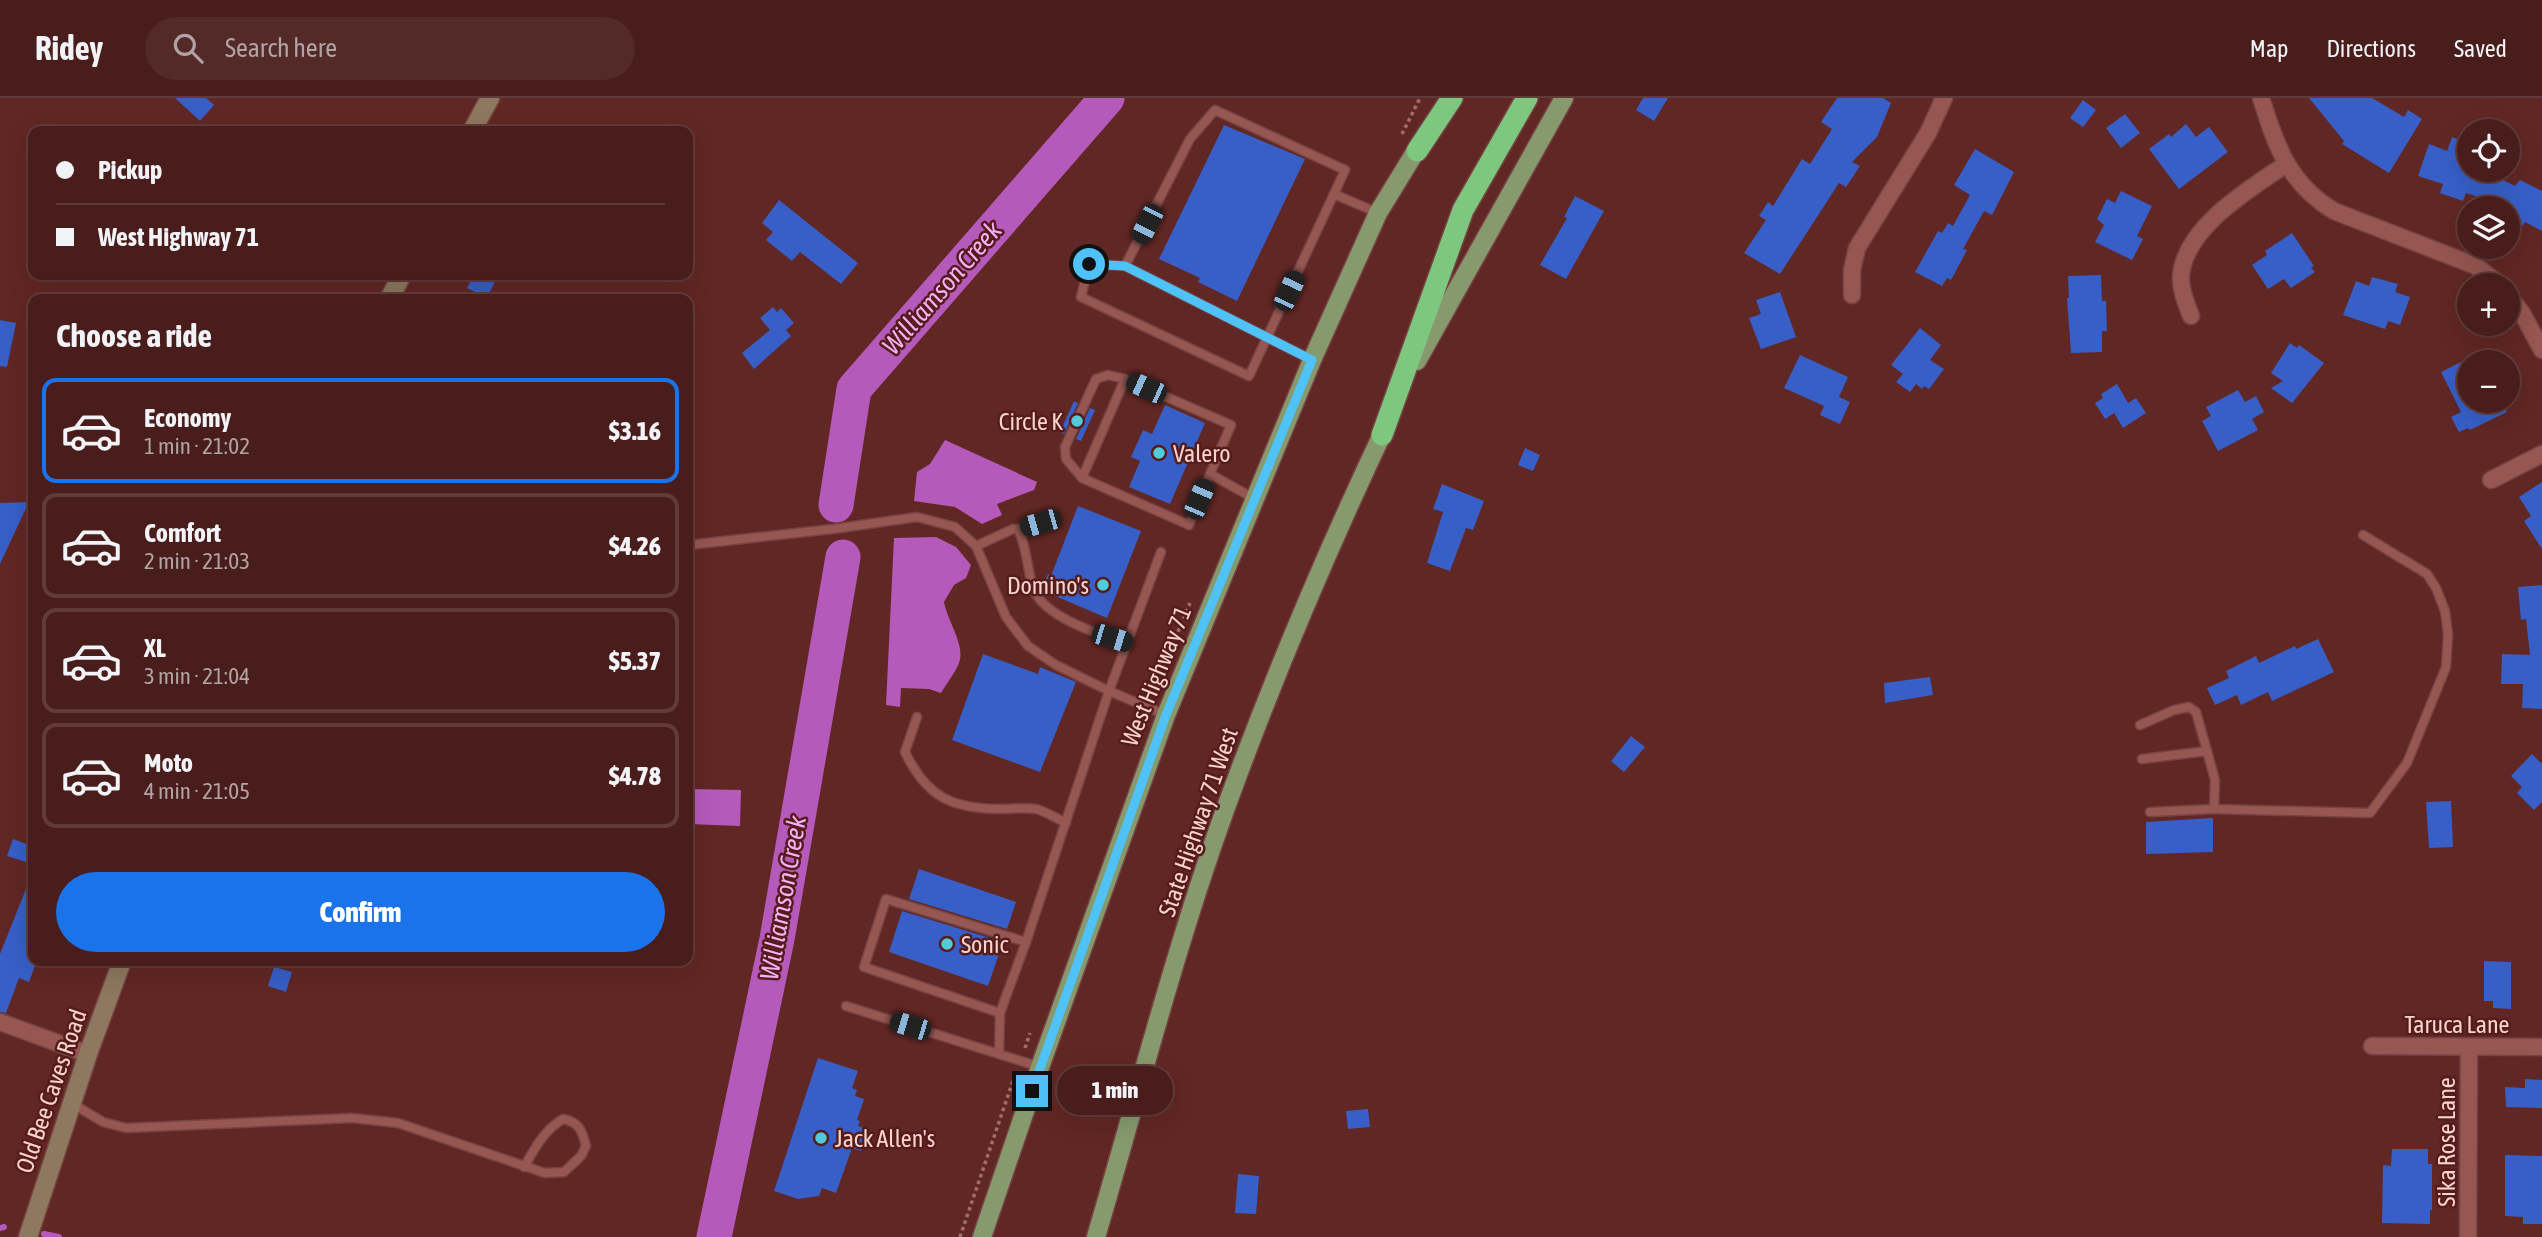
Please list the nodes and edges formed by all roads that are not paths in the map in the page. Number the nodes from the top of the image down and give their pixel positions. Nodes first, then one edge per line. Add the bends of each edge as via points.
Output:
1 (490, 98) edge
2 (1445, 98) edge
3 (1451, 98) edge
4 (1527, 98) edge
5 (1564, 98) edge
6 (1944, 98) edge
7 (2261, 98) edge
8 (475, 126) edge
9 (1417, 151) junction
10 (2286, 164) junction
11 (1334, 194) junction
12 (1378, 213) junction
13 (1125, 266) junction
14 (2485, 273) edge
15 (1852, 295) dead end
16 (2520, 310) edge
17 (2191, 316) dead end
18 (1267, 339) junction
19 (2542, 350) edge
20 (1312, 360) junction
21 (1125, 379) junction
22 (1382, 435) junction
23 (2542, 454) edge
24 (1210, 474) junction
25 (1082, 478) junction
26 (2491, 480) dead end
27 (1255, 499) junction
28 (1040, 523) dead end
29 (1018, 529) junction
30 (2364, 535) dead end
31 (693, 544) edge
32 (976, 546) junction
33 (1160, 552) dead end
34 (1127, 643) junction
35 (1109, 691) junction
36 (1166, 715) junction
37 (917, 718) dead end
38 (2140, 725) dead end
39 (2207, 751) junction
40 (2142, 759) dead end
41 (2214, 809) junction
42 (2150, 812) dead end
43 (1066, 823) junction
44 (1026, 942) junction
45 (120, 966) edge
46 (846, 1006) dead end
47 (1000, 1013) junction
48 (0, 1022) edge
49 (2372, 1046) dead end
50 (2469, 1046) junction
51 (2542, 1047) edge
52 (88, 1054) junction
53 (999, 1054) junction
54 (1040, 1067) junction
55 (73, 1104) junction
56 (524, 1167) junction
57 (27, 1237) edge
58 (982, 1237) edge
59 (1096, 1237) edge
60 (2468, 1237) edge

1 - 8 street
2 - 9 main road, West Highway 71
3 - 9 highway
4 - 22 highway via 1463,210
5 - 22 main road, State Highway 71 West via 1425,344
6 - 15 street via 1928,133 1857,248
7 - 10 street
9 - 12 main road, West Highway 71
10 - 14 street via 2314,199 2334,211
10 - 17 street via 2235,200 2194,243 2181,277
11 - 12 lane
11 - 13 lane via 1345,170 1215,110 1190,139
11 - 18 lane
12 - 20 main road, West Highway 71
13 - 18 lane
13 - 18 lane via 1089,264 1081,297 1249,376
16 - 19 street
18 - 20 lane
20 - 27 main road, West Highway 71
21 - 24 lane via 1231,425
21 - 25 lane
21 - 25 lane via 1108,375 1096,379 1065,447 1066,459
22 - 59 main road, State Highway 71 West via 1298,622 1231,792 1165,995
23 - 26 street
24 - 25 lane via 1189,524
24 - 27 lane
27 - 36 main road, West Highway 71
28 - 29 lane
29 - 32 lane
29 - 34 lane via 1034,592 1054,612
30 - 41 lane via 2427,574 2445,611 2446,667 2407,763 2370,813
31 - 32 lane via 917,517 955,527
32 - 35 lane via 1006,617 1028,646
33 - 34 lane
34 - 35 lane
35 - 36 lane
35 - 43 lane
36 - 54 main road, West Highway 71
37 - 43 lane via 905,752 926,786 944,799 968,807 1037,809
38 - 39 lane via 2189,707 2196,712
39 - 40 lane
39 - 41 lane via 2216,780
41 - 42 lane
43 - 44 lane
44 - 47 lane
44 - 47 lane via 886,899 864,967
45 - 52 street, Old Bee Caves Road
46 - 53 lane
47 - 53 lane
48 - 52 street
49 - 50 street, Taruca Lane
50 - 51 street, Taruca Lane
50 - 60 street, Sika Rose Lane
52 - 55 street, Old Bee Caves Road
53 - 54 lane
54 - 58 main road, West Highway 71
55 - 56 lane via 103,1122 126,1128 352,1118 398,1123
55 - 57 street, Old Bee Caves Road
56 - 56 lane via 564,1172 586,1146 582,1130 575,1121 563,1119 553,1125

